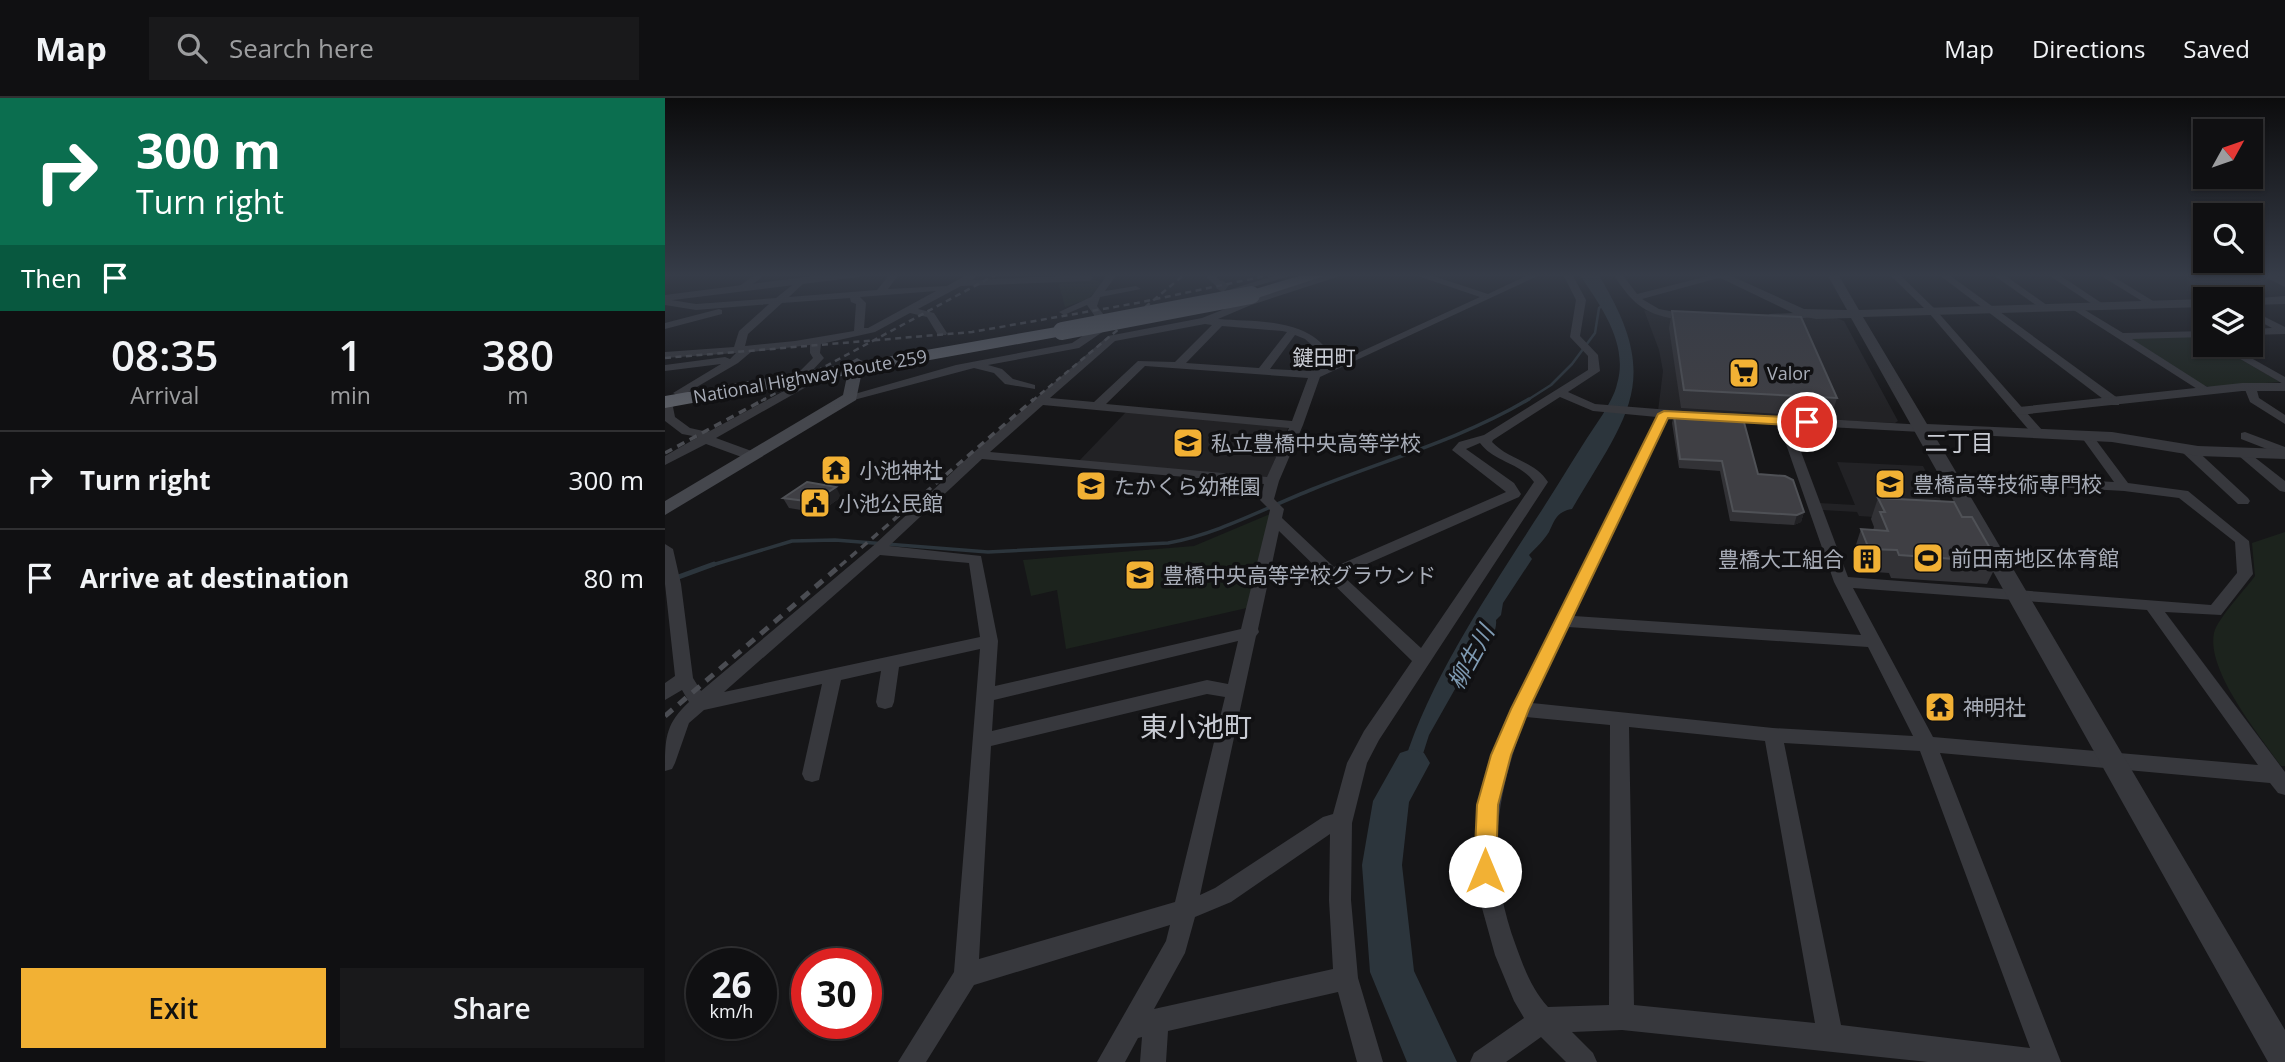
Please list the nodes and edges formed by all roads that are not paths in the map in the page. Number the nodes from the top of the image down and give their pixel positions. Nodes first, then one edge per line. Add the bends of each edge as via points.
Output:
1 (692, 319) edge
2 (760, 319) edge
3 (859, 319) edge
4 (892, 319) edge
5 (933, 319) edge
6 (1067, 319) edge
7 (1091, 319) edge
8 (1099, 319) edge
9 (1209, 319) edge
10 (1440, 319) edge
11 (1578, 319) edge
12 (1858, 319) edge
13 (1939, 319) edge
14 (2001, 319) edge
15 (2094, 319) edge
16 (2263, 319) edge
17 (1205, 321) junction
18 (1220, 322) junction
19 (1062, 323) junction
20 (665, 326) edge
21 (1294, 330) junction
22 (2285, 331) edge
23 (2263, 332) edge
24 (859, 333) junction
25 (942, 333) dead end
26 (2193, 334) edge
27 (2122, 336) junction
28 (816, 343) junction
29 (741, 352) junction
30 (665, 355) edge
31 (954, 356) dead end
32 (2242, 357) edge
33 (855, 365) junction
34 (1178, 365) junction
35 (968, 366) junction
36 (665, 368) edge
37 (1262, 371) junction
38 (816, 372) junction
39 (1314, 375) junction
40 (2285, 382) edge
41 (1031, 387) dead end
42 (2250, 387) junction
43 (2285, 387) edge
44 (1558, 392) junction
45 (2209, 392) junction
46 (850, 397) junction
47 (670, 398) edge
48 (1040, 401) junction
49 (2115, 402) junction
50 (1097, 407) junction
51 (2019, 411) junction
52 (1664, 414) junction
53 (2285, 420) edge
54 (1784, 421) junction
55 (1297, 425) junction
56 (1921, 428) junction
57 (2038, 433) junction
58 (2086, 435) junction
59 (709, 436) junction
60 (2245, 436) dead end
61 (1487, 438) junction
62 (2187, 449) junction
63 (2244, 453) junction
64 (2285, 453) edge
65 (979, 455) junction
66 (753, 456) junction
67 (665, 461) edge
68 (1951, 477) junction
69 (1272, 481) junction
70 (2124, 486) junction
71 (2285, 488) edge
72 (2243, 501) dead end
73 (665, 509) edge
74 (1273, 509) junction
75 (882, 546) junction
76 (665, 549) edge
77 (1333, 573) junction
78 (672, 580) joint
79 (1842, 582) junction
80 (2018, 594) junction
81 (2153, 607) junction
82 (1563, 621) junction
83 (1251, 632) junction
84 (989, 640) junction
85 (1874, 642) junction
86 (672, 652) edge
87 (1422, 660) junction
88 (891, 662) junction
89 (833, 674) junction
90 (684, 677) junction
91 (1237, 692) junction
92 (665, 694) edge
93 (986, 695) junction
94 (885, 702) dead end
95 (699, 704) junction
96 (1520, 709) junction
97 (681, 719) junction
98 (1619, 721) junction
99 (665, 734) edge
100 (1773, 735) junction
101 (982, 741) junction
102 (1927, 744) junction
103 (2111, 760) junction
104 (665, 763) edge
105 (812, 774) dead end
106 (2281, 781) edge
107 (1341, 823) junction
108 (1185, 911) junction
109 (966, 975) junction
110 (1346, 978) junction
111 (1622, 1017) junction
112 (1544, 1020) junction
113 (1156, 1021) junction
114 (1129, 1027) junction
115 (1830, 1037) junction
116 (911, 1062) edge
117 (1110, 1062) edge
118 (1153, 1062) edge
119 (1370, 1062) edge
120 (1483, 1062) edge
121 (1584, 1062) edge
122 (2036, 1062) edge
123 (2048, 1062) edge
124 (2285, 1062) edge

1 - 20 street
2 - 29 street via 743,334
3 - 24 street
4 - 24 street
5 - 25 street
6 - 19 street
7 - 19 highway, National Highway Route 259, bridge
8 - 35 street via 1100,329 1089,339 1066,348
9 - 17 street
10 - 39 street
11 - 44 street via 1575,337 1595,359 1594,371
12 - 56 street
13 - 51 street
14 - 49 street
15 - 27 street
16 - 22 street
17 - 18 street
17 - 48 street via 1112,338
18 - 21 street
18 - 34 street
19 - 33 highway, National Highway Route 259
21 - 37 street
21 - 39 street via 1320,347
22 - 23 street
24 - 28 street
26 - 27 street
27 - 45 street
28 - 29 street
28 - 38 street
29 - 30 street
29 - 36 street
29 - 47 street
31 - 35 street
32 - 40 street
33 - 38 highway, National Highway Route 259
33 - 46 main road
34 - 37 street
34 - 50 street via 1142,363
35 - 41 street via 998,372 1009,382
35 - 46 street
37 - 39 street
38 - 47 highway, National Highway Route 259
38 - 59 street
39 - 55 street
42 - 43 street
42 - 45 street
42 - 53 street via 2258,404
44 - 52 street via 1593,407
44 - 61 street
45 - 49 street
46 - 66 main road
47 - 59 street via 670,420 686,431
48 - 50 street
48 - 65 street
49 - 51 street
50 - 55 street
51 - 57 street
52 - 54 street
52 - 82 street
54 - 56 street
54 - 79 street
55 - 69 street
56 - 57 street
56 - 68 street
57 - 58 street
58 - 62 street
58 - 70 street
59 - 66 street via 710,441
59 - 67 street
60 - 64 street
61 - 77 street via 1458,450 1514,494
61 - 87 street via 1493,453 1530,470 1541,482
62 - 63 street
62 - 72 street
63 - 64 street
63 - 71 street
65 - 69 street
65 - 75 street
66 - 73 main road
68 - 70 street
68 - 80 street
69 - 74 street
70 - 81 street via 2183,494 2242,541 2245,574 2215,611
74 - 77 street
74 - 83 street
75 - 84 street via 976,559
75 - 95 street
76 - 78 street
77 - 87 street
78 - 86 street
79 - 80 street
79 - 85 street
80 - 81 street
80 - 103 street
81 - 106 street
82 - 85 street
82 - 96 street
83 - 91 street
83 - 93 street
84 - 88 street
84 - 93 street
85 - 102 street
86 - 90 street
87 - 107 street via 1357,763
88 - 89 street
88 - 94 street
89 - 95 street
89 - 105 street
90 - 92 street
90 - 95 street
91 - 101 street via 1207,687
91 - 108 street
93 - 101 street
95 - 97 street
96 - 98 street
96 - 112 street via 1487,805 1485,871 1497,931 1528,1002
97 - 99 street
97 - 104 street
98 - 100 street
98 - 111 street
100 - 102 street
100 - 115 street
101 - 109 street
102 - 103 street
102 - 123 street
103 - 106 street
103 - 124 street
107 - 108 street via 1330,823 1223,895
107 - 110 street
108 - 109 street
108 - 114 street via 1177,945
109 - 116 street
110 - 113 street
110 - 119 street
111 - 112 street
111 - 115 street
112 - 120 street
112 - 121 street
113 - 114 street
113 - 118 street
114 - 117 street
115 - 122 street

